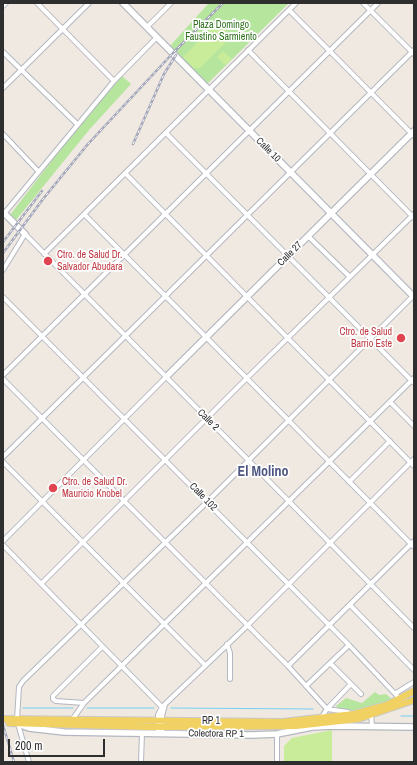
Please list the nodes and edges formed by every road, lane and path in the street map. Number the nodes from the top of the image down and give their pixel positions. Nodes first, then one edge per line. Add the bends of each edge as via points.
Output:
1 (6, 3) edge
2 (37, 3) edge
3 (89, 3) edge
4 (123, 3) edge
5 (171, 3) edge
6 (296, 3) edge
7 (363, 3) edge
8 (378, 3) edge
9 (3, 6) edge
10 (288, 10) junction
11 (370, 10) junction
12 (147, 27) junction
13 (63, 29) junction
14 (157, 37) junction
15 (248, 50) junction
16 (330, 50) junction
17 (3, 52) edge
18 (413, 52) edge
19 (21, 70) junction
20 (114, 81) junction
21 (3, 88) edge
22 (209, 90) junction
23 (289, 91) junction
24 (372, 93) junction
25 (77, 124) junction
26 (249, 130) junction
27 (166, 133) junction
28 (330, 133) junction
29 (413, 133) edge
30 (3, 134) edge
31 (38, 171) junction
32 (290, 172) junction
33 (126, 173) junction
34 (206, 173) junction
35 (371, 174) junction
36 (4, 213) edge
37 (84, 214) junction
38 (165, 214) junction
39 (332, 214) junction
40 (247, 215) junction
41 (413, 216) edge
42 (25, 234) junction
43 (308, 236) junction
44 (44, 254) junction
45 (123, 255) junction
46 (206, 255) junction
47 (373, 255) junction
48 (288, 256) junction
49 (3, 270) edge
50 (350, 277) junction
51 (84, 294) junction
52 (247, 296) junction
53 (414, 296) edge
54 (166, 297) junction
55 (3, 298) edge
56 (329, 298) junction
57 (125, 335) junction
58 (41, 337) junction
59 (205, 338) junction
60 (288, 338) junction
61 (370, 339) junction
62 (3, 375) edge
63 (166, 377) junction
64 (83, 378) junction
65 (3, 379) edge
66 (246, 379) junction
67 (329, 379) junction
68 (413, 381) edge
69 (390, 402) junction
70 (207, 418) junction
71 (43, 419) junction
72 (124, 419) junction
73 (288, 420) junction
74 (370, 421) junction
75 (414, 426) edge
76 (390, 441) junction
77 (3, 457) edge
78 (165, 459) junction
79 (83, 460) junction
80 (248, 460) junction
81 (3, 462) edge
82 (330, 462) junction
83 (413, 462) edge
84 (349, 482) junction
85 (124, 500) junction
86 (42, 501) junction
87 (207, 502) junction
88 (290, 502) junction
89 (370, 503) junction
90 (3, 541) edge
91 (84, 542) junction
92 (165, 542) junction
93 (330, 543) junction
94 (247, 544) junction
95 (413, 544) edge
96 (3, 546) edge
97 (124, 583) junction
98 (41, 584) junction
99 (206, 584) junction
100 (288, 585) junction
101 (371, 585) junction
102 (351, 606) junction
103 (81, 625) junction
104 (164, 625) junction
105 (248, 625) junction
106 (413, 625) edge
107 (329, 626) junction
108 (227, 644) junction
109 (349, 645) junction
110 (102, 647) junction
111 (330, 663) junction
112 (205, 665) junction
113 (121, 666) junction
114 (288, 666) junction
115 (414, 670) edge
116 (230, 678) dead end
117 (414, 682) edge
118 (351, 684) junction
119 (306, 686) junction
120 (414, 691) edge
121 (396, 693) junction
122 (361, 694) dead end
123 (400, 699) junction
124 (414, 700) edge
125 (84, 703) junction
126 (166, 703) junction
127 (162, 707) junction
128 (327, 709) junction
129 (78, 710) junction
130 (369, 712) junction
131 (3, 719) edge
132 (320, 719) junction
133 (72, 720) junction
134 (80, 720) junction
135 (18, 722) junction
136 (3, 723) edge
137 (372, 726) junction
138 (160, 727) junction
139 (414, 727) edge
140 (29, 728) junction
141 (142, 733) junction
142 (277, 734) junction
143 (23, 739) junction
144 (29, 762) edge
145 (142, 762) edge
146 (277, 762) edge

1 - 9 street
2 - 13 street
3 - 13 street
4 - 12 street, Calle 10
5 - 12 street
6 - 10 street
7 - 11 street
8 - 11 street
10 - 15 street
10 - 16 street
11 - 16 street
11 - 18 street
12 - 14 street, Calle 10
13 - 19 street
13 - 20 street
14 - 20 street
14 - 22 street, Calle 10
15 - 22 street
15 - 23 street
16 - 23 street
16 - 24 street
17 - 19 street
18 - 24 street
19 - 21 street
19 - 25 street
20 - 25 street
22 - 26 street, Calle 10
22 - 27 street
23 - 26 street
23 - 28 street
24 - 28 street
24 - 29 street
25 - 31 street
26 - 32 street, Calle 10
26 - 34 street
27 - 33 street
27 - 34 street
28 - 32 street
28 - 35 street
29 - 35 street, Calle 27
30 - 31 street
31 - 36 street
32 - 39 street, Calle 10
32 - 40 street
33 - 37 street
33 - 38 street
34 - 38 street
34 - 40 street
35 - 39 street, Calle 27
35 - 41 street
36 - 42 street, Calle 2
37 - 44 street
37 - 45 street
38 - 45 street
38 - 46 street
39 - 43 street, Calle 27
39 - 47 street, Calle 10
40 - 46 street
40 - 48 street
41 - 47 street
42 - 44 street, Calle 2
42 - 49 street
43 - 48 street, Calle 27
43 - 50 street
44 - 51 street, Calle 2
45 - 51 street
45 - 54 street
46 - 52 street
46 - 54 street
47 - 50 street
47 - 53 street, Calle 10
48 - 52 street, Calle 27
48 - 56 street
50 - 56 street
51 - 57 street, Calle 2
51 - 58 street
52 - 59 street, Calle 27
52 - 60 street
53 - 61 street
54 - 57 street
54 - 59 street
55 - 58 street, Calle 102
56 - 60 street
56 - 61 street
57 - 63 street, Calle 2
57 - 64 street
58 - 62 street
58 - 64 street, Calle 102
59 - 63 street, Calle 27
59 - 66 street
60 - 66 street
60 - 67 street
61 - 67 street
61 - 68 street
63 - 70 street, Calle 2
63 - 72 street
64 - 71 street
64 - 72 street, Calle 102
65 - 71 street
66 - 70 street
66 - 73 street
67 - 73 street
67 - 74 street
68 - 69 street
69 - 74 street
69 - 75 street
70 - 78 street
70 - 80 street, Calle 2
71 - 77 street
71 - 79 street
72 - 78 street, Calle 102
72 - 79 street
73 - 80 street
73 - 82 street
74 - 76 street
74 - 82 street
76 - 83 street
76 - 84 street
78 - 85 street
78 - 87 street, Calle 102
79 - 85 street
79 - 86 street
80 - 87 street
80 - 88 street, Calle 2
81 - 86 street
82 - 84 street
82 - 88 street
83 - 89 street
84 - 89 street
85 - 91 street
85 - 92 street
86 - 90 street
86 - 91 street
87 - 92 street
87 - 94 street, Calle 102
88 - 93 street, Calle 2
88 - 94 street
89 - 93 street
89 - 95 street
91 - 97 street
91 - 98 street
92 - 97 street
92 - 99 street
93 - 100 street
93 - 101 street, Calle 2
94 - 99 street
94 - 100 street, Calle 102
95 - 101 street
96 - 98 street
97 - 103 street
97 - 104 street
98 - 103 street
99 - 104 street
99 - 105 street
100 - 105 street
100 - 107 street, Calle 102
101 - 102 street
101 - 106 street, Calle 2
102 - 107 street
102 - 115 street
103 - 110 street
103 - 135 street via 20,684
104 - 112 street
104 - 113 street
105 - 108 street
105 - 114 street
107 - 109 street, Calle 102
107 - 114 street
108 - 112 street
108 - 116 street via 230,653
109 - 111 street
109 - 121 street, Calle 102
110 - 113 street
110 - 125 street via 53,696 56,702
111 - 118 street
111 - 119 street
112 - 126 street
113 - 125 street
113 - 127 street
114 - 119 street
117 - 121 street
118 - 122 street
118 - 128 street
119 - 128 street
120 - 123 main road, RP 1
121 - 123 street, Calle 102
123 - 130 main road, RP 1
124 - 130 main road, RP 1
125 - 129 street
126 - 127 street
126 - 138 street
127 - 138 street
128 - 130 street via 340,712
128 - 132 street
129 - 133 street
129 - 134 street
130 - 132 main road, RP 1
130 - 137 street
130 - 138 main road, RP 1 via 349,720 296,726
131 - 135 main road, RP 1
132 - 138 main road, RP 1
133 - 134 main road, RP 1
133 - 135 main road, RP 1
134 - 138 main road, RP 1
135 - 136 main road, RP 1
135 - 138 main road, RP 1
135 - 140 street, Colectora RP 1
135 - 143 street
137 - 139 street, Colectora RP 1
137 - 142 street, Colectora RP 1 via 312,727
138 - 141 street, Colectora RP 1
138 - 142 street, Colectora RP 1
140 - 141 street, Colectora RP 1 via 64,732
140 - 143 street via 24,732
141 - 145 street
142 - 146 street
143 - 144 street

